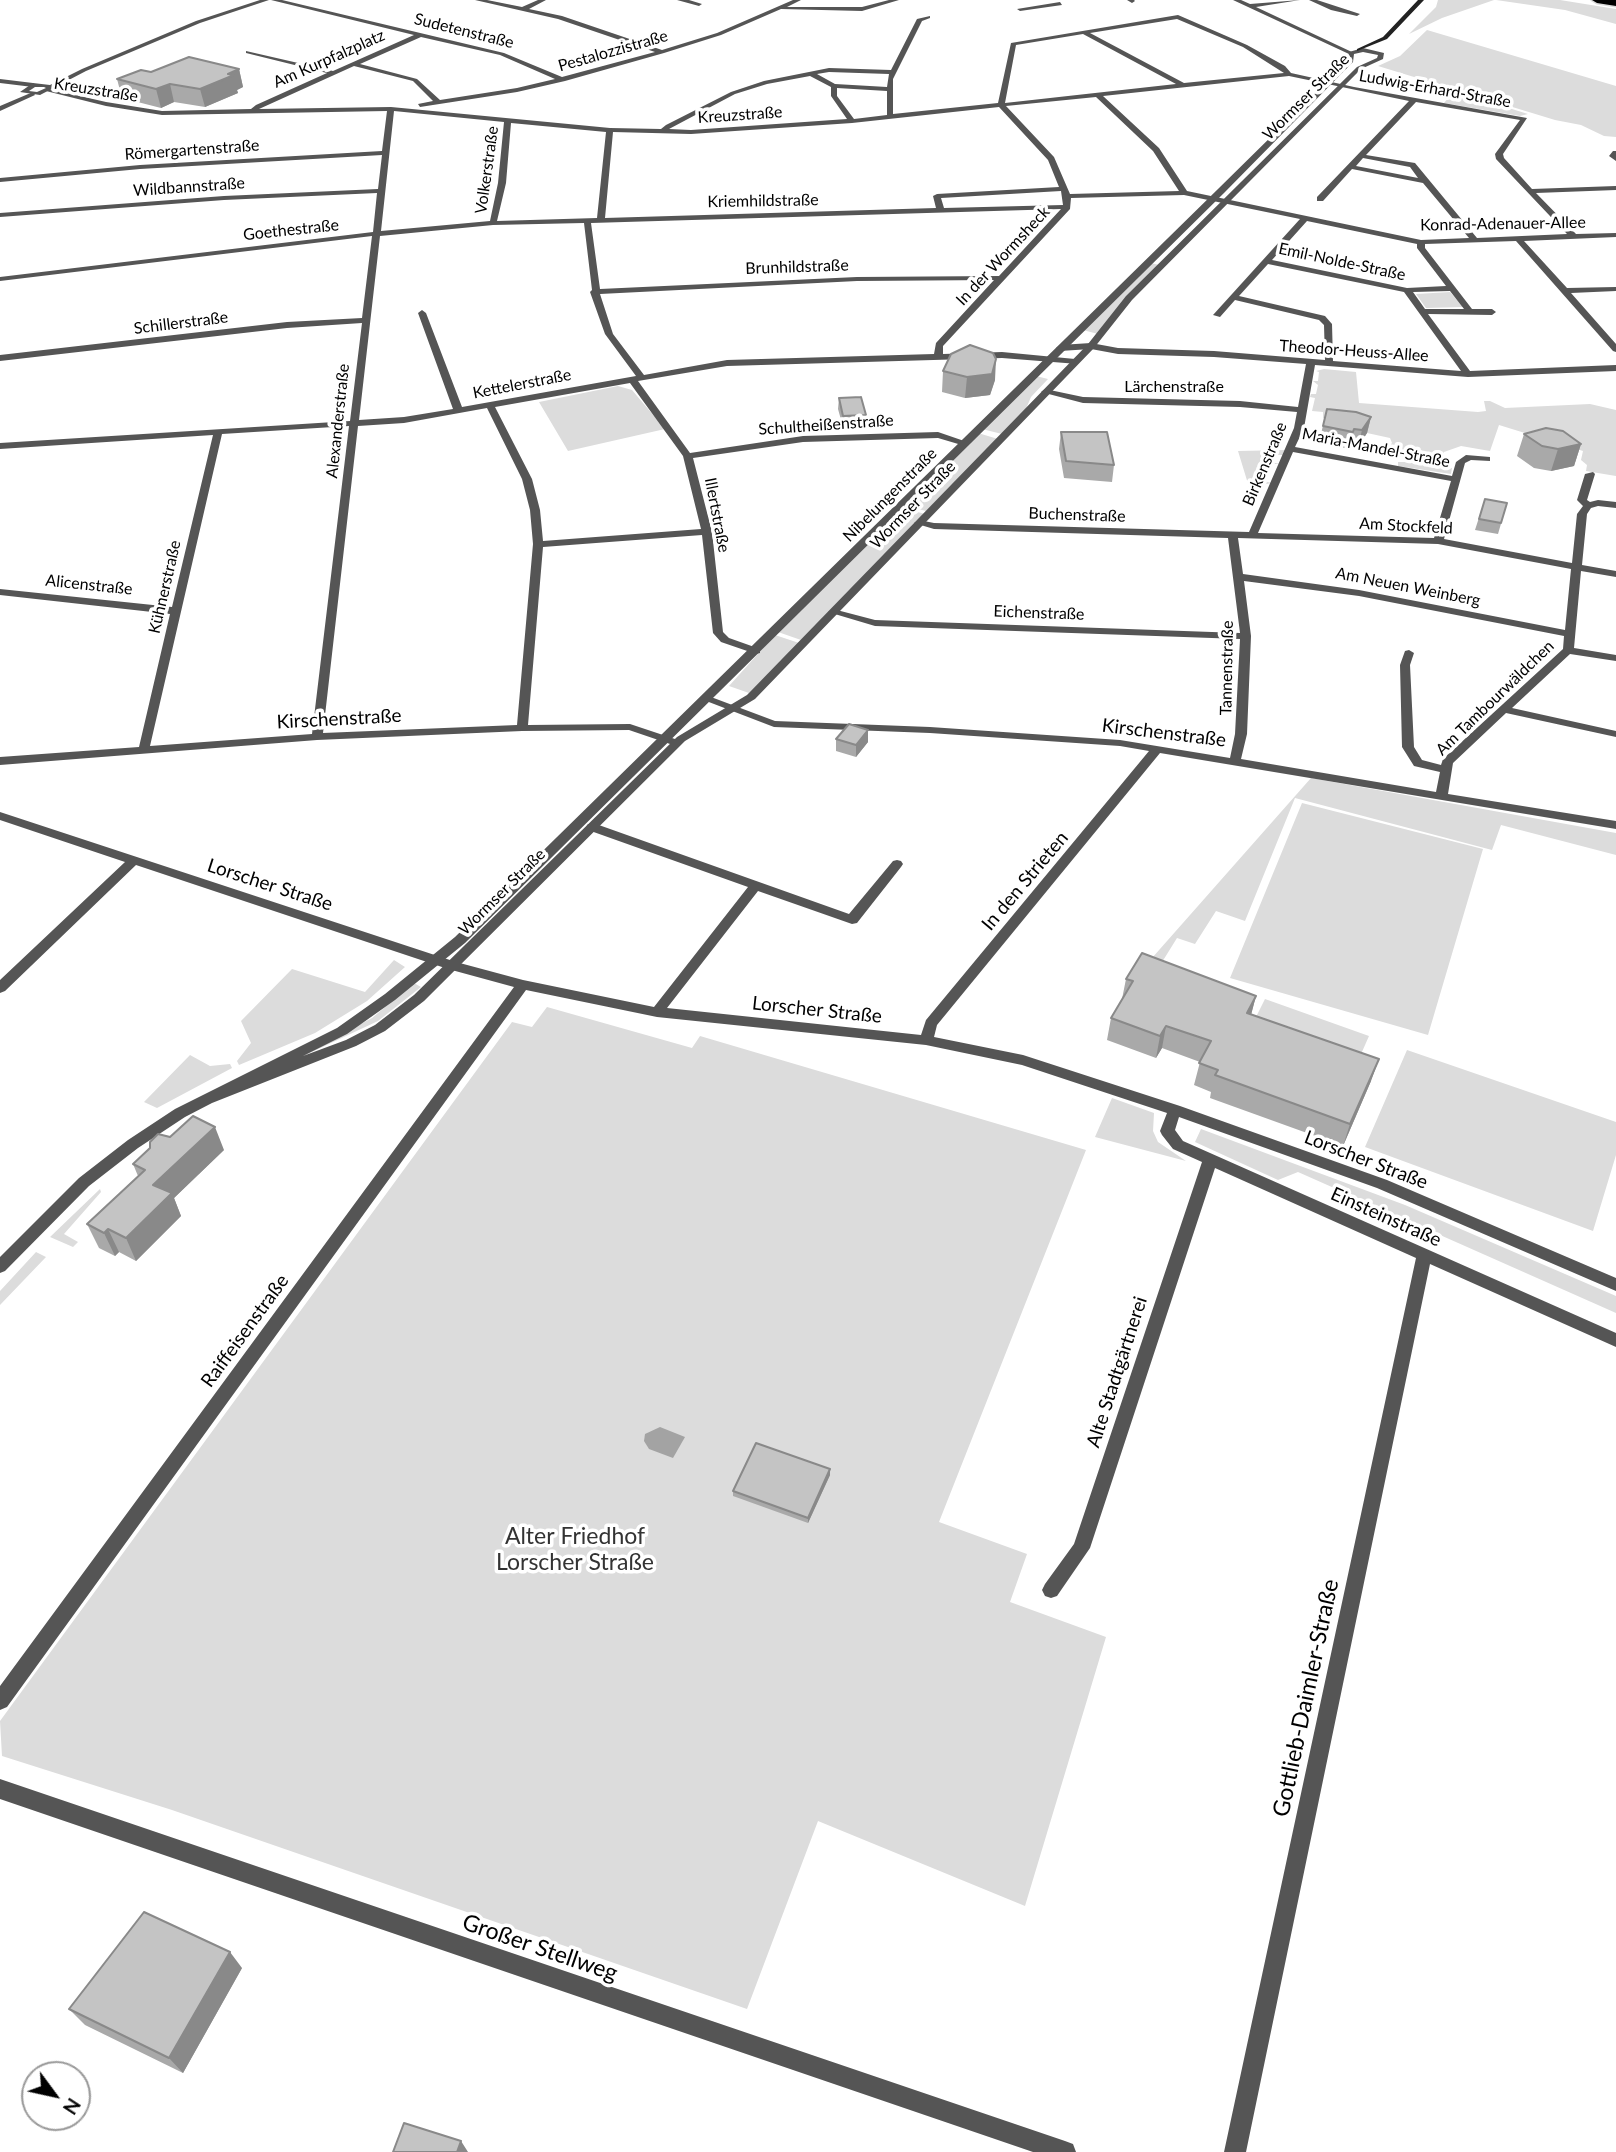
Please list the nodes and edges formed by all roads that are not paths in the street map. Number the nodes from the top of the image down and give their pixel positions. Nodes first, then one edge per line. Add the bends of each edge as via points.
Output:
1 (266, 0) edge
2 (274, 0) edge
3 (478, 0) edge
4 (543, 0) edge
5 (680, 0) edge
6 (798, 0) edge
7 (896, 0) edge
8 (1015, 0) edge
9 (1236, 0) edge
10 (1297, 0) edge
11 (1312, 0) edge
12 (1421, 0) edge
13 (1597, 0) edge
14 (1616, 3) edge
15 (699, 4) dead end
16 (1060, 4) dead end
17 (1250, 6) junction
18 (523, 9) junction
19 (779, 9) junction
20 (1020, 9) junction
21 (1357, 13) dead end
22 (928, 17) dead end
23 (1016, 17) dead end
24 (1083, 32) junction
25 (420, 35) junction
26 (1385, 38) junction
27 (248, 52) dead end
28 (662, 52) junction
29 (1354, 53) junction
30 (1382, 54) junction
31 (1374, 61) junction
32 (354, 64) junction
33 (808, 72) junction
34 (893, 72) junction
35 (333, 73) junction
36 (76, 74) junction
37 (1289, 74) junction
38 (563, 80) junction
39 (0, 81) edge
40 (1330, 82) junction
41 (42, 85) junction
42 (33, 86) junction
43 (834, 86) junction
44 (1184, 86) junction
45 (1341, 86) junction
46 (50, 89) junction
47 (890, 89) junction
48 (23, 91) junction
49 (36, 94) junction
50 (1098, 94) junction
51 (1415, 100) junction
52 (449, 102) junction
53 (439, 103) junction
54 (1001, 105) junction
55 (0, 107) edge
56 (391, 109) junction
57 (149, 112) junction
58 (428, 112) junction
59 (251, 113) junction
60 (445, 113) junction
61 (890, 117) junction
62 (508, 120) junction
63 (852, 121) junction
64 (610, 130) junction
65 (662, 132) junction
66 (385, 153) junction
67 (1616, 153) edge
68 (1361, 156) junction
69 (1616, 159) edge
70 (1351, 167) junction
71 (0, 180) edge
72 (1425, 181) junction
73 (1616, 188) edge
74 (381, 191) junction
75 (1530, 191) junction
76 (1066, 192) junction
77 (1184, 193) junction
78 (1213, 199) junction
79 (1320, 199) dead end
80 (1226, 202) junction
81 (1067, 207) junction
82 (941, 211) junction
83 (0, 215) edge
84 (601, 219) junction
85 (1304, 219) junction
86 (587, 220) junction
87 (494, 223) junction
88 (1616, 235) edge
89 (375, 236) junction
90 (1574, 237) junction
91 (1519, 240) junction
92 (1476, 241) junction
93 (1420, 242) junction
94 (1267, 261) junction
95 (1002, 278) junction
96 (0, 279) edge
97 (1453, 288) junction
98 (1616, 289) edge
99 (1407, 290) junction
100 (1564, 291) junction
101 (594, 292) junction
102 (1234, 297) junction
103 (1468, 309) junction
104 (1421, 311) junction
105 (1492, 312) dead end
106 (422, 313) dead end
107 (1217, 315) dead end
108 (365, 320) junction
109 (1075, 334) junction
110 (1091, 346) junction
111 (1060, 348) junction
112 (1616, 349) edge
113 (938, 356) junction
114 (0, 358) edge
115 (1048, 361) junction
116 (1075, 362) junction
117 (1311, 362) junction
118 (1329, 364) junction
119 (1616, 368) edge
120 (1065, 372) junction
121 (1468, 374) junction
122 (636, 378) junction
123 (1045, 393) junction
124 (490, 406) junction
125 (1303, 410) junction
126 (459, 412) junction
127 (354, 424) junction
128 (218, 432) junction
129 (965, 443) junction
130 (0, 446) edge
131 (1292, 449) junction
132 (688, 456) junction
133 (1487, 459) dead end
134 (1590, 474) dead end
135 (1455, 479) junction
136 (1616, 505) edge
137 (1588, 506) junction
138 (919, 523) junction
139 (707, 532) junction
140 (1233, 535) junction
141 (1252, 536) junction
142 (1438, 541) junction
143 (538, 544) junction
144 (1577, 567) junction
145 (1616, 574) edge
146 (1240, 578) junction
147 (0, 592) edge
148 (175, 611) junction
149 (833, 612) junction
150 (1569, 634) junction
151 (1246, 636) junction
152 (1568, 650) junction
153 (756, 651) junction
154 (1409, 653) dead end
155 (1616, 658) edge
156 (707, 699) junction
157 (733, 710) junction
158 (1506, 710) junction
159 (522, 728) junction
160 (1616, 734) edge
161 (317, 737) junction
162 (671, 741) junction
163 (1158, 748) junction
164 (144, 749) junction
165 (1235, 760) junction
166 (0, 761) edge
167 (1444, 769) junction
168 (1442, 794) junction
169 (0, 816) edge
170 (1616, 825) edge
171 (592, 827) junction
172 (133, 861) junction
173 (897, 864) dead end
174 (756, 885) junction
175 (436, 960) junction
176 (453, 966) junction
177 (523, 985) junction
178 (0, 988) edge
179 (657, 1012) junction
180 (926, 1041) junction
181 (206, 1099) junction
182 (1175, 1110) junction
183 (1210, 1160) junction
184 (1424, 1255) junction
185 (0, 1267) edge
186 (1616, 1285) edge
187 (1616, 1340) edge
188 (1051, 1590) dead end
189 (0, 1701) edge
190 (0, 1789) edge
191 (1065, 2152) edge
192 (1235, 2152) edge

1 - 36 street via 198,22
2 - 25 street, Sudetenstraße
3 - 18 street
4 - 18 street
5 - 15 street
6 - 19 street, Pestalozzistraße
7 - 19 street, Pestalozzistraße via 862,9
8 - 20 street
9 - 17 street
10 - 17 street
11 - 21 street
12 - 26 main road
13 - 14 highway
16 - 20 street
17 - 29 street
18 - 28 street via 584,24
19 - 28 street, Pestalozzistraße
20 - 23 street
22 - 34 street via 919,20
24 - 37 street via 1178,17 1245,46
24 - 44 street
24 - 54 street via 1012,45
25 - 32 street, Am Kurpfalzplatz
25 - 38 street, Sudetenstraße via 502,54
26 - 29 main road
26 - 30 main road
27 - 35 street
28 - 38 street, Pestalozzistraße
29 - 30 street
29 - 31 street
29 - 40 street, Nibelungenstraße
30 - 31 street, Wormser Straße
31 - 45 street, Wormser Straße
32 - 35 street, Am Kurpfalzplatz
32 - 53 street via 415,80
33 - 34 street
33 - 43 street
33 - 65 street via 733,93
34 - 47 street
35 - 59 street, Am Kurpfalzplatz
36 - 41 street
36 - 46 street
37 - 40 street, Kreuzstraße
37 - 44 street, Kreuzstraße
38 - 52 street, Pestalozzistraße
39 - 42 street
39 - 48 street
40 - 45 street, Ludwig-Erhard-Straße
40 - 78 street, Nibelungenstraße
41 - 42 street
41 - 46 street, Kreuzstraße
42 - 48 street
43 - 47 street
43 - 63 street via 835,96
44 - 50 street, Kreuzstraße
45 - 51 street, Ludwig-Erhard-Straße
45 - 80 street, Wormser Straße
46 - 49 street
46 - 57 street, Kreuzstraße
47 - 61 street
48 - 49 street
48 - 55 street
49 - 55 street
49 - 57 street, Kreuzstraße
50 - 54 street, Kreuzstraße
50 - 77 street via 1156,150
51 - 68 street
51 - 75 street, Ludwig-Erhard-Straße via 1525,119 1499,154
52 - 53 street, Pestalozzistraße
52 - 60 street
53 - 56 street, Pestalozzistraße
53 - 58 street
54 - 61 street, Kreuzstraße
54 - 76 street, In der Wormsheck via 1051,159
56 - 58 street, Kreuzstraße
56 - 59 street, Kreuzstraße
56 - 66 street, Alexanderstraße
57 - 59 street, Kreuzstraße
58 - 60 street, Kreuzstraße
60 - 62 street, Kreuzstraße
61 - 63 street, Kreuzstraße
62 - 64 street, Kreuzstraße
62 - 87 street, Volkerstraße
63 - 65 street, Kreuzstraße
64 - 65 street, Kreuzstraße
64 - 84 street
66 - 71 street, Römergartenstraße
66 - 74 street, Alexanderstraße
67 - 69 street
68 - 70 street
68 - 72 street via 1412,165
70 - 72 street
70 - 79 street
72 - 92 street
73 - 75 street
74 - 83 street, Wildbannstraße
74 - 89 street, Alexanderstraße
75 - 90 street
76 - 77 street
76 - 81 street, In der Wormsheck
76 - 82 street via 937,196
77 - 78 street
78 - 80 street, Konrad-Adenauer-Allee
78 - 109 street, Nibelungenstraße
80 - 85 street, Konrad-Adenauer-Allee
80 - 110 street, Wormser Straße via 1129,298
81 - 82 street, Kriemhildstraße
81 - 95 street, In der Wormsheck
82 - 84 street, Kriemhildstraße
84 - 86 street, Kriemhildstraße
85 - 93 street, Konrad-Adenauer-Allee
85 - 94 street
86 - 87 street, Goethestraße
86 - 101 street, Illertstraße
87 - 89 street, Goethestraße
88 - 90 street, Konrad-Adenauer-Allee
89 - 96 street, Goethestraße
89 - 108 street, Alexanderstraße
90 - 91 street, Konrad-Adenauer-Allee
91 - 92 street, Konrad-Adenauer-Allee
91 - 100 street
92 - 93 street, Konrad-Adenauer-Allee
93 - 97 street
94 - 99 street, Emil-Nolde-Straße
94 - 102 street
95 - 101 street, Brunhildstraße via 857,279
95 - 113 street, In der Wormsheck via 939,345
97 - 99 street, Emil-Nolde-Straße
97 - 103 street
98 - 100 street
99 - 104 street
100 - 112 street
101 - 122 street, Illertstraße via 609,334
102 - 107 street
102 - 118 street via 1322,318 1328,324
103 - 104 street
103 - 105 street
104 - 121 street
106 - 126 street
108 - 114 street, Schillerstraße
108 - 127 street, Alexanderstraße
109 - 110 street
109 - 111 street, Nibelungenstraße
110 - 111 street, Theodor-Heuss-Allee
110 - 116 street, Wormser Straße
110 - 117 street, Theodor-Heuss-Allee
111 - 115 street, Nibelungenstraße
113 - 115 street, Kettelerstraße via 1002,355
113 - 122 street, Kettelerstraße via 727,363
115 - 116 street, Kettelerstraße
115 - 120 street
115 - 129 street, Nibelungenstraße
116 - 120 street, Wormser Straße
117 - 118 street, Theodor-Heuss-Allee
117 - 125 street, Birkenstraße
118 - 121 street, Theodor-Heuss-Allee
119 - 121 street, Theodor-Heuss-Allee
120 - 123 street, Wormser Straße
122 - 124 street, Kettelerstraße
122 - 132 street, Illertstraße
123 - 125 street, Lärchenstraße via 1083,400
123 - 138 street, Wormser Straße
124 - 126 street, Kettelerstraße
124 - 143 street via 527,479
125 - 131 street, Birkenstraße
126 - 127 street, Kettelerstraße
127 - 128 street, Kettelerstraße
127 - 161 street, Alexanderstraße
128 - 130 street, Kettelerstraße
128 - 148 street, Kühnerstraße
129 - 132 street, Schultheißenstraße via 938,435 831,438
129 - 153 street, Nibelungenstraße
131 - 135 street, Maria-Mandel-Straße
131 - 141 street, Birkenstraße
132 - 139 street, Illertstraße
133 - 135 street, Maria-Mandel-Straße via 1465,459
134 - 137 street, Am Tambourwäldchen via 1582,500
135 - 142 street, Maria-Mandel-Straße
136 - 137 street
137 - 144 street, Am Tambourwäldchen via 1582,514
138 - 140 street, Buchenstraße
138 - 149 street, Wormser Straße
139 - 143 street
139 - 153 street, Illertstraße via 718,633
140 - 141 street, Am Stockfeld
140 - 146 street, Tannenstraße
141 - 142 street, Am Stockfeld
142 - 144 street, Am Stockfeld
143 - 159 street
144 - 145 street, Am Stockfeld
144 - 150 street, Am Tambourwäldchen
146 - 150 street, Am Neuen Weinberg via 1359,593
146 - 151 street, Tannenstraße
147 - 148 street, Alicenstraße
148 - 164 street, Kühnerstraße
149 - 151 street, Eichenstraße via 875,623
149 - 157 street, Wormser Straße
150 - 152 street, Am Tambourwäldchen
151 - 165 street, Tannenstraße via 1241,734
152 - 155 street
152 - 158 street, Am Tambourwäldchen
153 - 156 street, Nibelungenstraße
154 - 167 street, Am Tambourwäldchen via 1405,665 1408,747 1418,762
156 - 157 street, Kirschenstraße
156 - 162 street, Nibelungenstraße
157 - 162 street, Wormser Straße
157 - 163 street, Kirschenstraße via 774,724 969,732
158 - 160 street
158 - 167 street, Am Tambourwäldchen
159 - 161 street, Kirschenstraße
159 - 162 street, Kirschenstraße via 630,727
161 - 164 street, Kirschenstraße
162 - 171 street, Wormser Straße
162 - 175 street, Nibelungenstraße
163 - 165 street, Kirschenstraße
163 - 180 street, In den Strieten via 931,1023
164 - 166 street, Kirschenstraße
165 - 168 street, Kirschenstraße
167 - 168 street, Am Tambourwäldchen
168 - 170 street, Kirschenstraße
169 - 172 street, Lorscher Straße
171 - 174 street
171 - 176 street, Wormser Straße
172 - 175 street, Lorscher Straße
172 - 178 street
173 - 174 street via 852,920
174 - 179 street
175 - 176 street, Lorscher Straße
175 - 181 street, Nibelungenstraße via 342,1031
176 - 177 street, Lorscher Straße
176 - 181 street, Wormser Straße via 380,1028 329,1053
177 - 179 street, Lorscher Straße
177 - 189 street, Raiffeisenstraße
179 - 180 street, Lorscher Straße
180 - 182 street, Lorscher Straße via 1023,1060
181 - 185 street via 164,1122 84,1182
182 - 183 street, Einsteinstraße via 1167,1130 1178,1145
182 - 186 street, Lorscher Straße via 1382,1184
183 - 184 street, Einsteinstraße
183 - 188 street, Alte Stadtgärtnerei via 1081,1548
184 - 187 street, Einsteinstraße
184 - 192 street, Gottlieb-Daimler-Straße
190 - 191 street, Großer Stellweg

